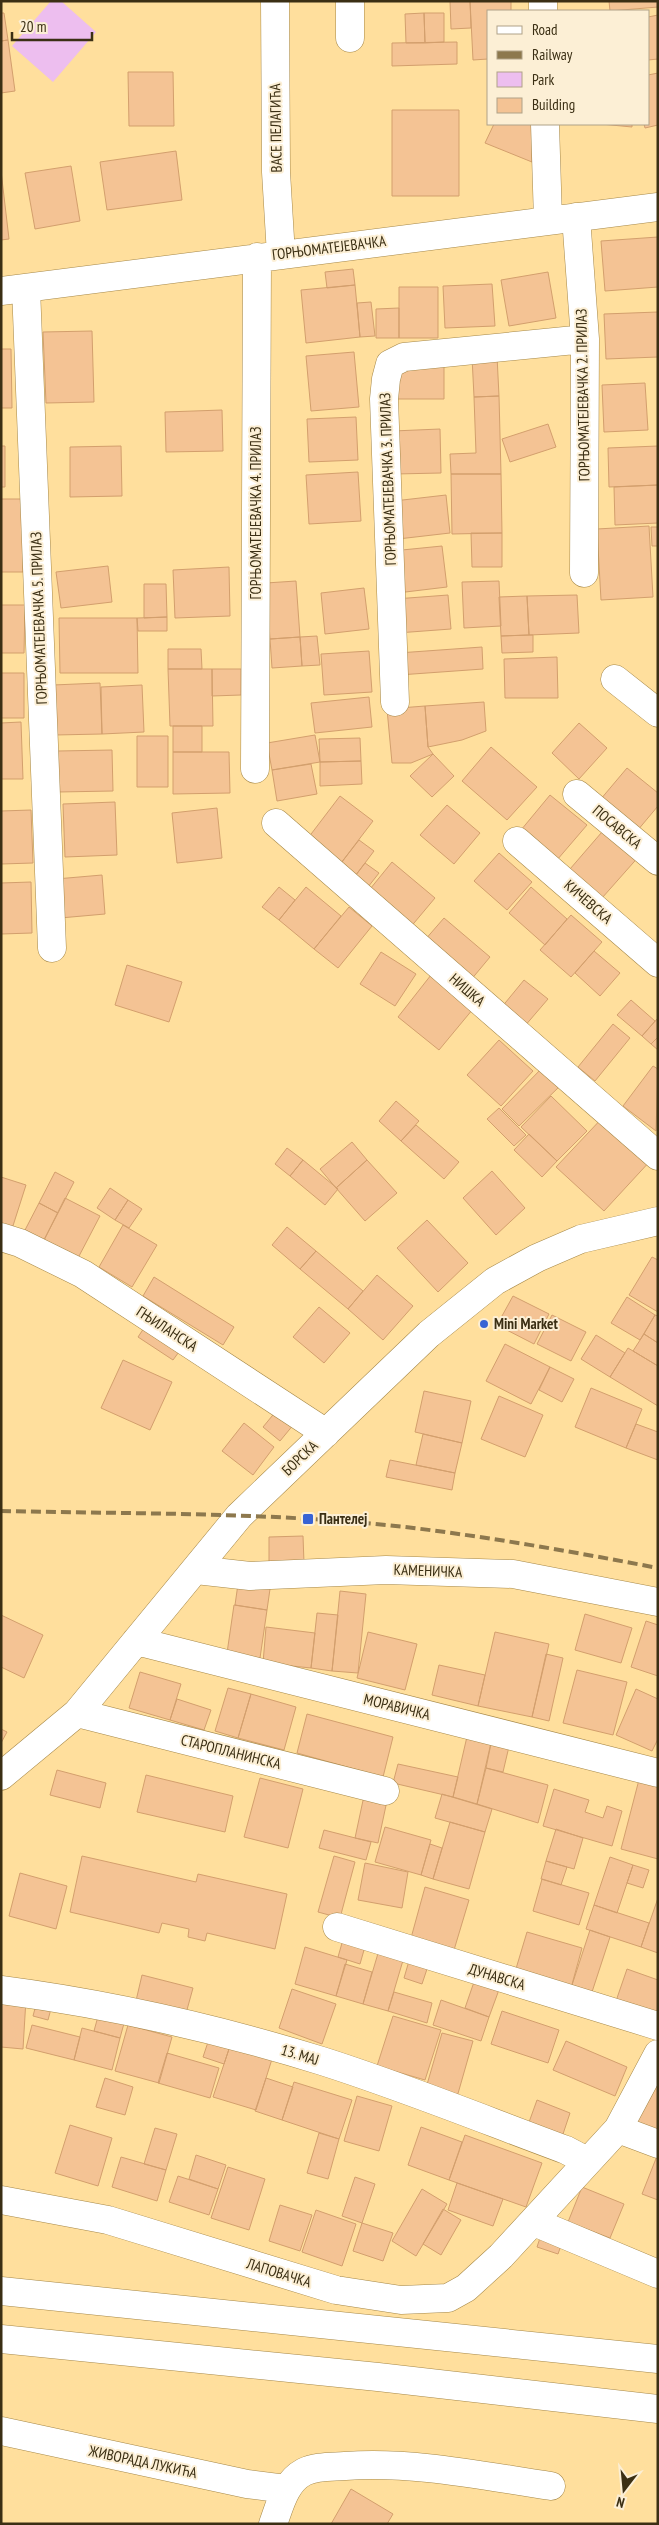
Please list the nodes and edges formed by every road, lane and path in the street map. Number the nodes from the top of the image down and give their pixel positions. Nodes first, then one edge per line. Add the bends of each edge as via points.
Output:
1 (275, 1) edge
2 (350, 1) edge
3 (350, 38) dead end
4 (545, 125) edge
5 (658, 207) edge
6 (576, 218) junction
7 (548, 220) junction
8 (269, 256) junction
9 (14, 289) edge
10 (585, 339) junction
11 (584, 573) dead end
12 (615, 679) dead end
13 (396, 702) dead end
14 (658, 713) edge
15 (255, 769) dead end
16 (577, 794) dead end
17 (276, 823) dead end
18 (517, 841) dead end
19 (658, 861) edge
20 (52, 948) dead end
21 (658, 963) edge
22 (658, 1156) edge
23 (658, 1221) edge
24 (1, 1238) edge
25 (326, 1433) junction
26 (196, 1570) junction
27 (658, 1602) edge
28 (136, 1642) junction
29 (77, 1713) junction
30 (658, 1773) edge
31 (1, 1776) edge
32 (385, 1791) dead end
33 (337, 1928) dead end
34 (1, 1990) edge
35 (658, 2026) edge
36 (658, 2054) edge
37 (618, 2129) junction
38 (658, 2144) edge
39 (587, 2161) junction
40 (1, 2200) edge
41 (534, 2222) junction
42 (658, 2274) edge
43 (1, 2290) edge
44 (1, 2339) edge
45 (658, 2360) edge
46 (658, 2409) edge
47 (1, 2431) edge
48 (551, 2486) dead end
49 (286, 2489) junction
50 (274, 2524) edge

1 - 8 main road, ВАСЕ ПЕЛАГИЋА via 276,172
2 - 3 main road
4 - 7 main road
5 - 6 main road, ГОРЊОМАТЕЈЕВАЧКА
6 - 7 main road, ГОРЊОМАТЕЈЕВАЧКА
6 - 10 main road, ГОРЊОМАТЕЈЕВАЧКА 2. ПРИЛАЗ
7 - 8 main road, ГОРЊОМАТЕЈЕВАЧКА
8 - 9 main road, ГОРЊОМАТЕЈЕВАЧКА
8 - 15 main road, ГОРЊОМАТЕЈЕВАЧКА 4. ПРИЛАЗ
9 - 20 main road, ГОРЊОМАТЕЈЕВАЧКА 5. ПРИЛАЗ
10 - 11 main road, ГОРЊОМАТЕЈЕВАЧКА 2. ПРИЛАЗ
10 - 13 main road, ГОРЊОМАТЕЈЕВАЧКА 3. ПРИЛАЗ via 404,357 390,364 384,399
12 - 14 main road
16 - 19 main road, ПОСАВСКА
17 - 22 main road, НИШКА
18 - 21 main road, КИЧЕВСКА
23 - 25 main road, БОРСКА via 581,1239 495,1281 429,1334
24 - 25 main road, ГЊИЛАНСКА via 83,1274
25 - 26 main road, БОРСКА via 239,1516
26 - 27 main road, КАМЕНИЧКА via 250,1576 386,1570 513,1574
26 - 28 main road, БОРСКА
28 - 29 main road, БОРСКА
28 - 30 main road, МОРАВИЧКА
29 - 31 main road, БОРСКА
29 - 32 main road, СТАРОПЛАНИНСКА
33 - 35 main road, ДУНАВСКА
34 - 39 main road, 13. МАЈ via 59,1998 255,2042 435,2101 566,2150
36 - 37 main road, ЛАПОВАЧКА
37 - 38 main road
37 - 39 main road, ЛАПОВАЧКА
39 - 41 main road, ЛАПОВАЧКА
40 - 41 main road, ЛАПОВАЧКА via 108,2220 336,2290 401,2300 439,2299 466,2288
41 - 42 main road
43 - 45 main road
44 - 46 main road
47 - 49 main road, ЖИВОРАДА ЛУКИЋА via 247,2484
48 - 49 main road via 414,2466 370,2464 321,2467 303,2473
49 - 50 main road

